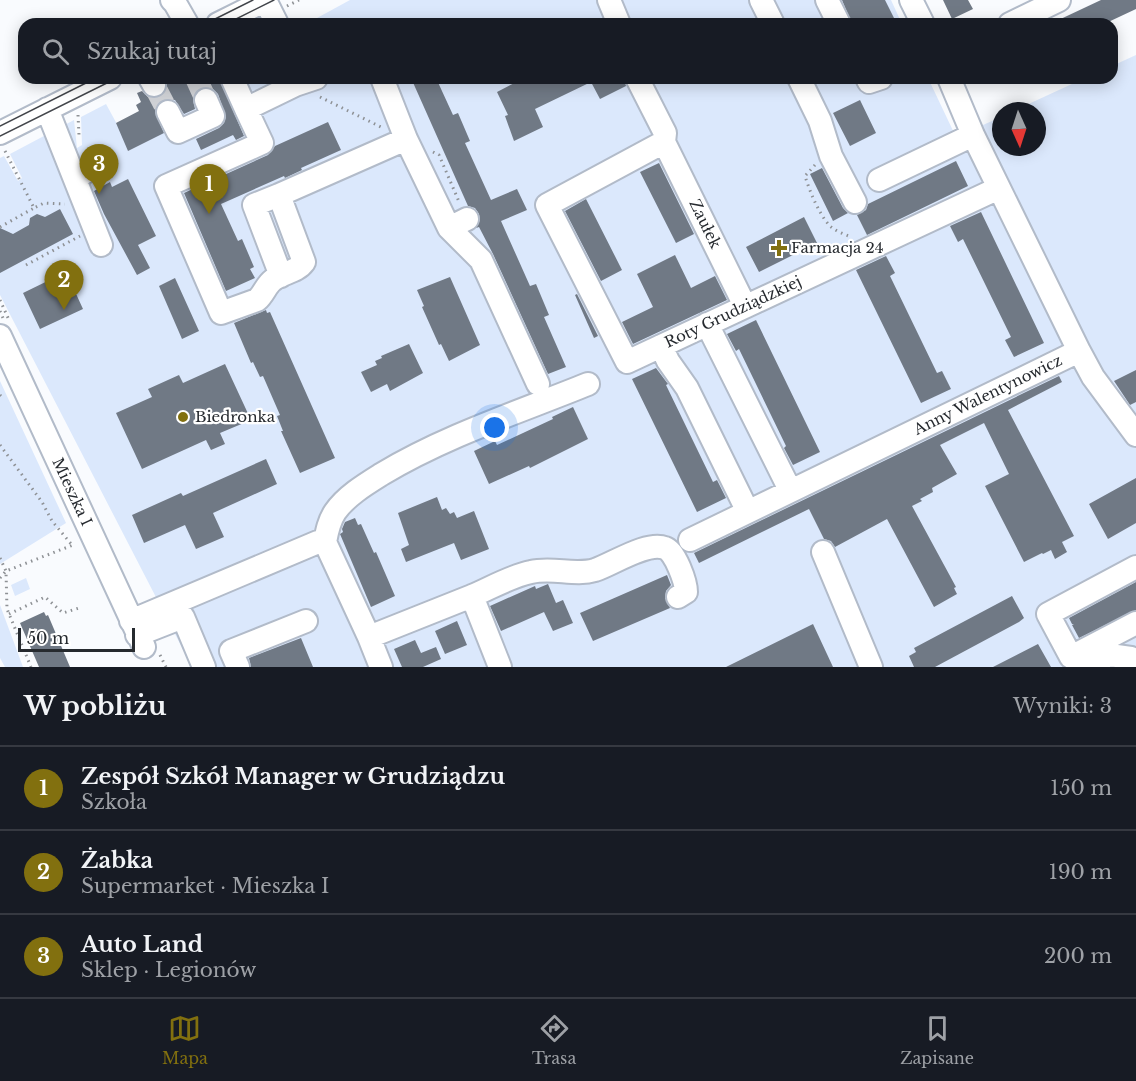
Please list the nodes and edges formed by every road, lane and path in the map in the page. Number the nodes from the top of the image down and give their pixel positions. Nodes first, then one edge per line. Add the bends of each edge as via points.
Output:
1 (172, 0) edge
2 (266, 0) edge
3 (609, 0) edge
4 (761, 0) edge
5 (827, 0) edge
6 (911, 0) edge
7 (1059, 0) edge
8 (184, 18) edge
9 (230, 18) edge
10 (274, 18) edge
11 (616, 18) edge
12 (770, 18) edge
13 (836, 18) edge
14 (920, 18) edge
15 (1022, 18) edge
16 (98, 84) edge
17 (235, 84) edge
18 (298, 84) edge
19 (384, 84) edge
20 (640, 84) edge
21 (802, 84) edge
22 (952, 84) edge
23 (206, 100) tunnel mouth
24 (246, 109) junction
25 (47, 110) junction
26 (168, 112) tunnel mouth
27 (973, 135) junction
28 (406, 139) junction
29 (826, 139) junction
30 (2, 141) edge
31 (664, 142) junction
32 (879, 180) dead end
33 (999, 188) junction
34 (855, 202) dead end
35 (85, 205) junction
36 (34, 208) junction
37 (0, 227) edge
38 (98, 237) joint
39 (854, 238) dead end
40 (26, 265) dead end
41 (745, 306) junction
42 (707, 324) junction
43 (0, 336) edge
44 (661, 346) junction
45 (1079, 351) junction
46 (538, 384) dead end
47 (588, 384) dead end
48 (1136, 435) edge
49 (0, 445) edge
50 (790, 490) junction
51 (747, 510) junction
52 (690, 540) dead end
53 (325, 542) junction
54 (78, 543) dead end
55 (72, 545) junction
56 (823, 552) dead end
57 (0, 558) edge
58 (1136, 567) edge
59 (6, 571) junction
60 (0, 578) edge
61 (472, 596) junction
62 (678, 597) dead end
63 (79, 608) dead end
64 (9, 614) junction
65 (306, 621) dead end
66 (1136, 623) edge
67 (137, 634) junction
68 (369, 637) junction
69 (31, 667) edge
70 (204, 667) edge
71 (238, 667) edge
72 (381, 667) edge
73 (500, 667) edge
74 (871, 667) edge
75 (1086, 667) edge
76 (1136, 667) edge

1 - 8 street
2 - 9 street
2 - 10 street
3 - 11 street
4 - 12 street
5 - 13 street
6 - 14 street
7 - 15 street
16 - 25 street
17 - 24 street
18 - 24 street
19 - 28 street
20 - 31 street, Zaułek via 665,133
21 - 29 street
22 - 27 street, Anny Walentynowicz
23 - 26 street via 213,116 178,132
24 - 28 street via 262,143 166,186 221,314 257,300 272,280 303,262 279,195
25 - 30 street
25 - 35 street via 85,173
27 - 32 street
27 - 33 street, Anny Walentynowicz
28 - 46 street via 481,260
29 - 34 street
29 - 39 path via 824,153 805,176 829,225
30 - 36 path
31 - 41 street, Zaułek
31 - 44 street, Roty Grudziądzkiej via 547,205 627,362
33 - 41 street, Roty Grudziądzkiej
33 - 45 street, Anny Walentynowicz
35 - 36 path via 44,203
35 - 38 street
36 - 37 path
38 - 40 path
41 - 42 street, Roty Grudziądzkiej
42 - 44 street, Roty Grudziądzkiej
42 - 50 street
43 - 67 street, Mieszka I
44 - 51 street via 687,388
45 - 48 street via 1093,377
45 - 50 street, Anny Walentynowicz
47 - 53 street via 405,460 335,511
49 - 55 path
50 - 51 street, Anny Walentynowicz
51 - 52 street, Anny Walentynowicz
53 - 67 street via 318,542
53 - 68 street
54 - 55 path
55 - 59 path
56 - 74 street
57 - 59 path
58 - 66 street via 1048,614 1071,657
59 - 60 path
59 - 64 path
61 - 62 street via 531,572 595,570 616,559 662,546 669,550 686,584 686,592
61 - 68 street
61 - 73 street
63 - 64 path via 63,613 45,597
64 - 69 path
65 - 71 street via 231,651
67 - 70 street via 183,617
68 - 72 street
75 - 76 street via 1109,655 1131,657

